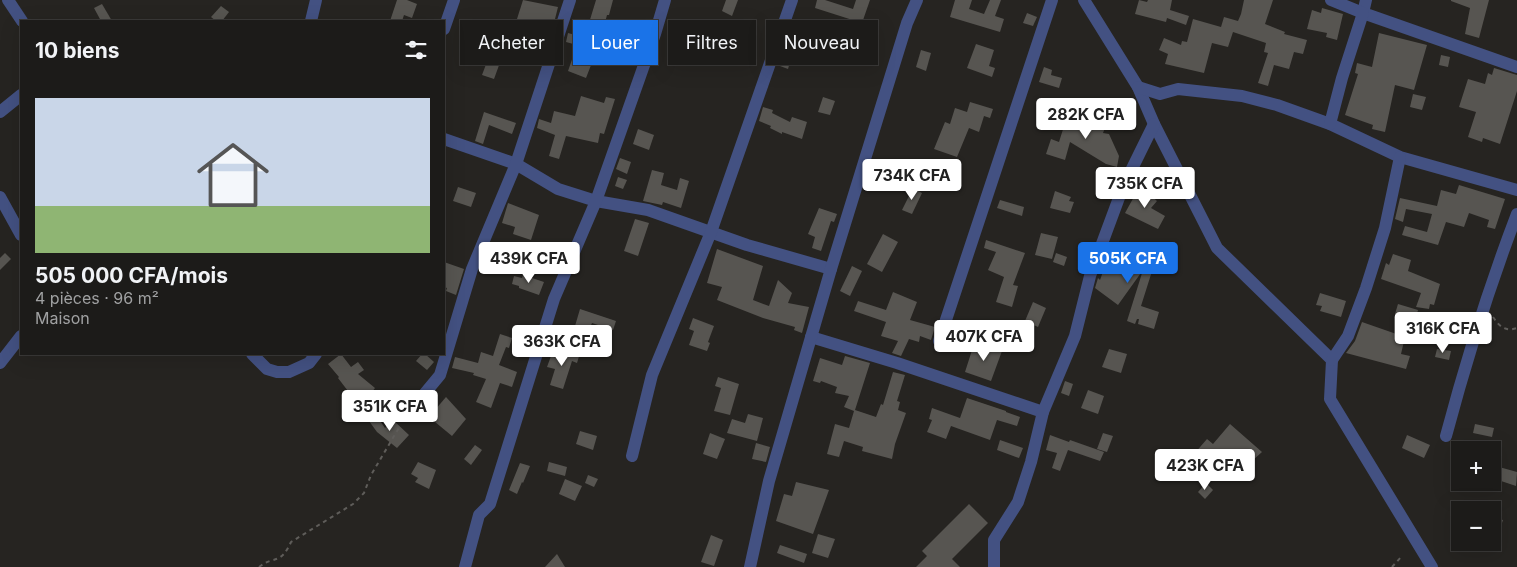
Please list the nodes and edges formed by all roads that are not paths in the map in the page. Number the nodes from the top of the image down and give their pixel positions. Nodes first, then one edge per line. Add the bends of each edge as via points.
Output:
1 (8, 0) edge
2 (316, 0) edge
3 (454, 0) edge
4 (570, 0) edge
5 (665, 0) edge
6 (792, 0) edge
7 (917, 0) edge
8 (1052, 0) edge
9 (1084, 0) edge
10 (1331, 0) edge
11 (1366, 0) edge
12 (1363, 13) junction
13 (21, 20) edge
14 (311, 20) edge
15 (445, 25) edge
16 (1517, 67) edge
17 (1138, 87) junction
18 (20, 96) edge
19 (0, 112) edge
20 (1154, 124) junction
21 (1330, 124) junction
22 (445, 139) edge
23 (1400, 157) junction
24 (516, 164) junction
25 (1517, 190) edge
26 (0, 197) edge
27 (596, 201) junction
28 (1517, 214) edge
29 (711, 232) junction
30 (20, 233) edge
31 (831, 269) junction
32 (20, 337) edge
33 (811, 337) junction
34 (939, 341) dead end
35 (253, 355) edge
36 (315, 355) edge
37 (1332, 360) junction
38 (0, 363) edge
39 (1043, 412) junction
40 (406, 416) road end
41 (1446, 436) dead end
42 (632, 456) dead end
43 (465, 567) edge
44 (750, 567) edge
45 (994, 567) edge
46 (1432, 567) edge

1 - 13 street
2 - 14 street
3 - 15 street
4 - 24 street
5 - 27 street via 656,34
6 - 29 street
7 - 31 street
8 - 34 street
9 - 17 street
10 - 12 street
11 - 12 street
12 - 16 street
12 - 21 street
17 - 20 street
17 - 21 street via 1160,94 1178,89 1242,96
18 - 19 street
20 - 37 street via 1217,248
20 - 39 street via 1123,187 1090,276 1075,336
21 - 23 street
22 - 24 street
23 - 25 street
23 - 37 street via 1385,228 1366,288 1348,336
24 - 27 street via 558,189
24 - 40 street via 472,269 440,375
26 - 30 street
27 - 29 street via 648,210
27 - 43 street via 554,299 490,504 479,516
28 - 41 street via 1486,298
29 - 31 street
29 - 42 street via 652,375
31 - 33 street
32 - 38 street
33 - 39 street
33 - 44 street via 769,481
35 - 36 street via 267,369 289,372 309,363
37 - 46 street via 1330,399
39 - 45 street via 1018,502 994,540

